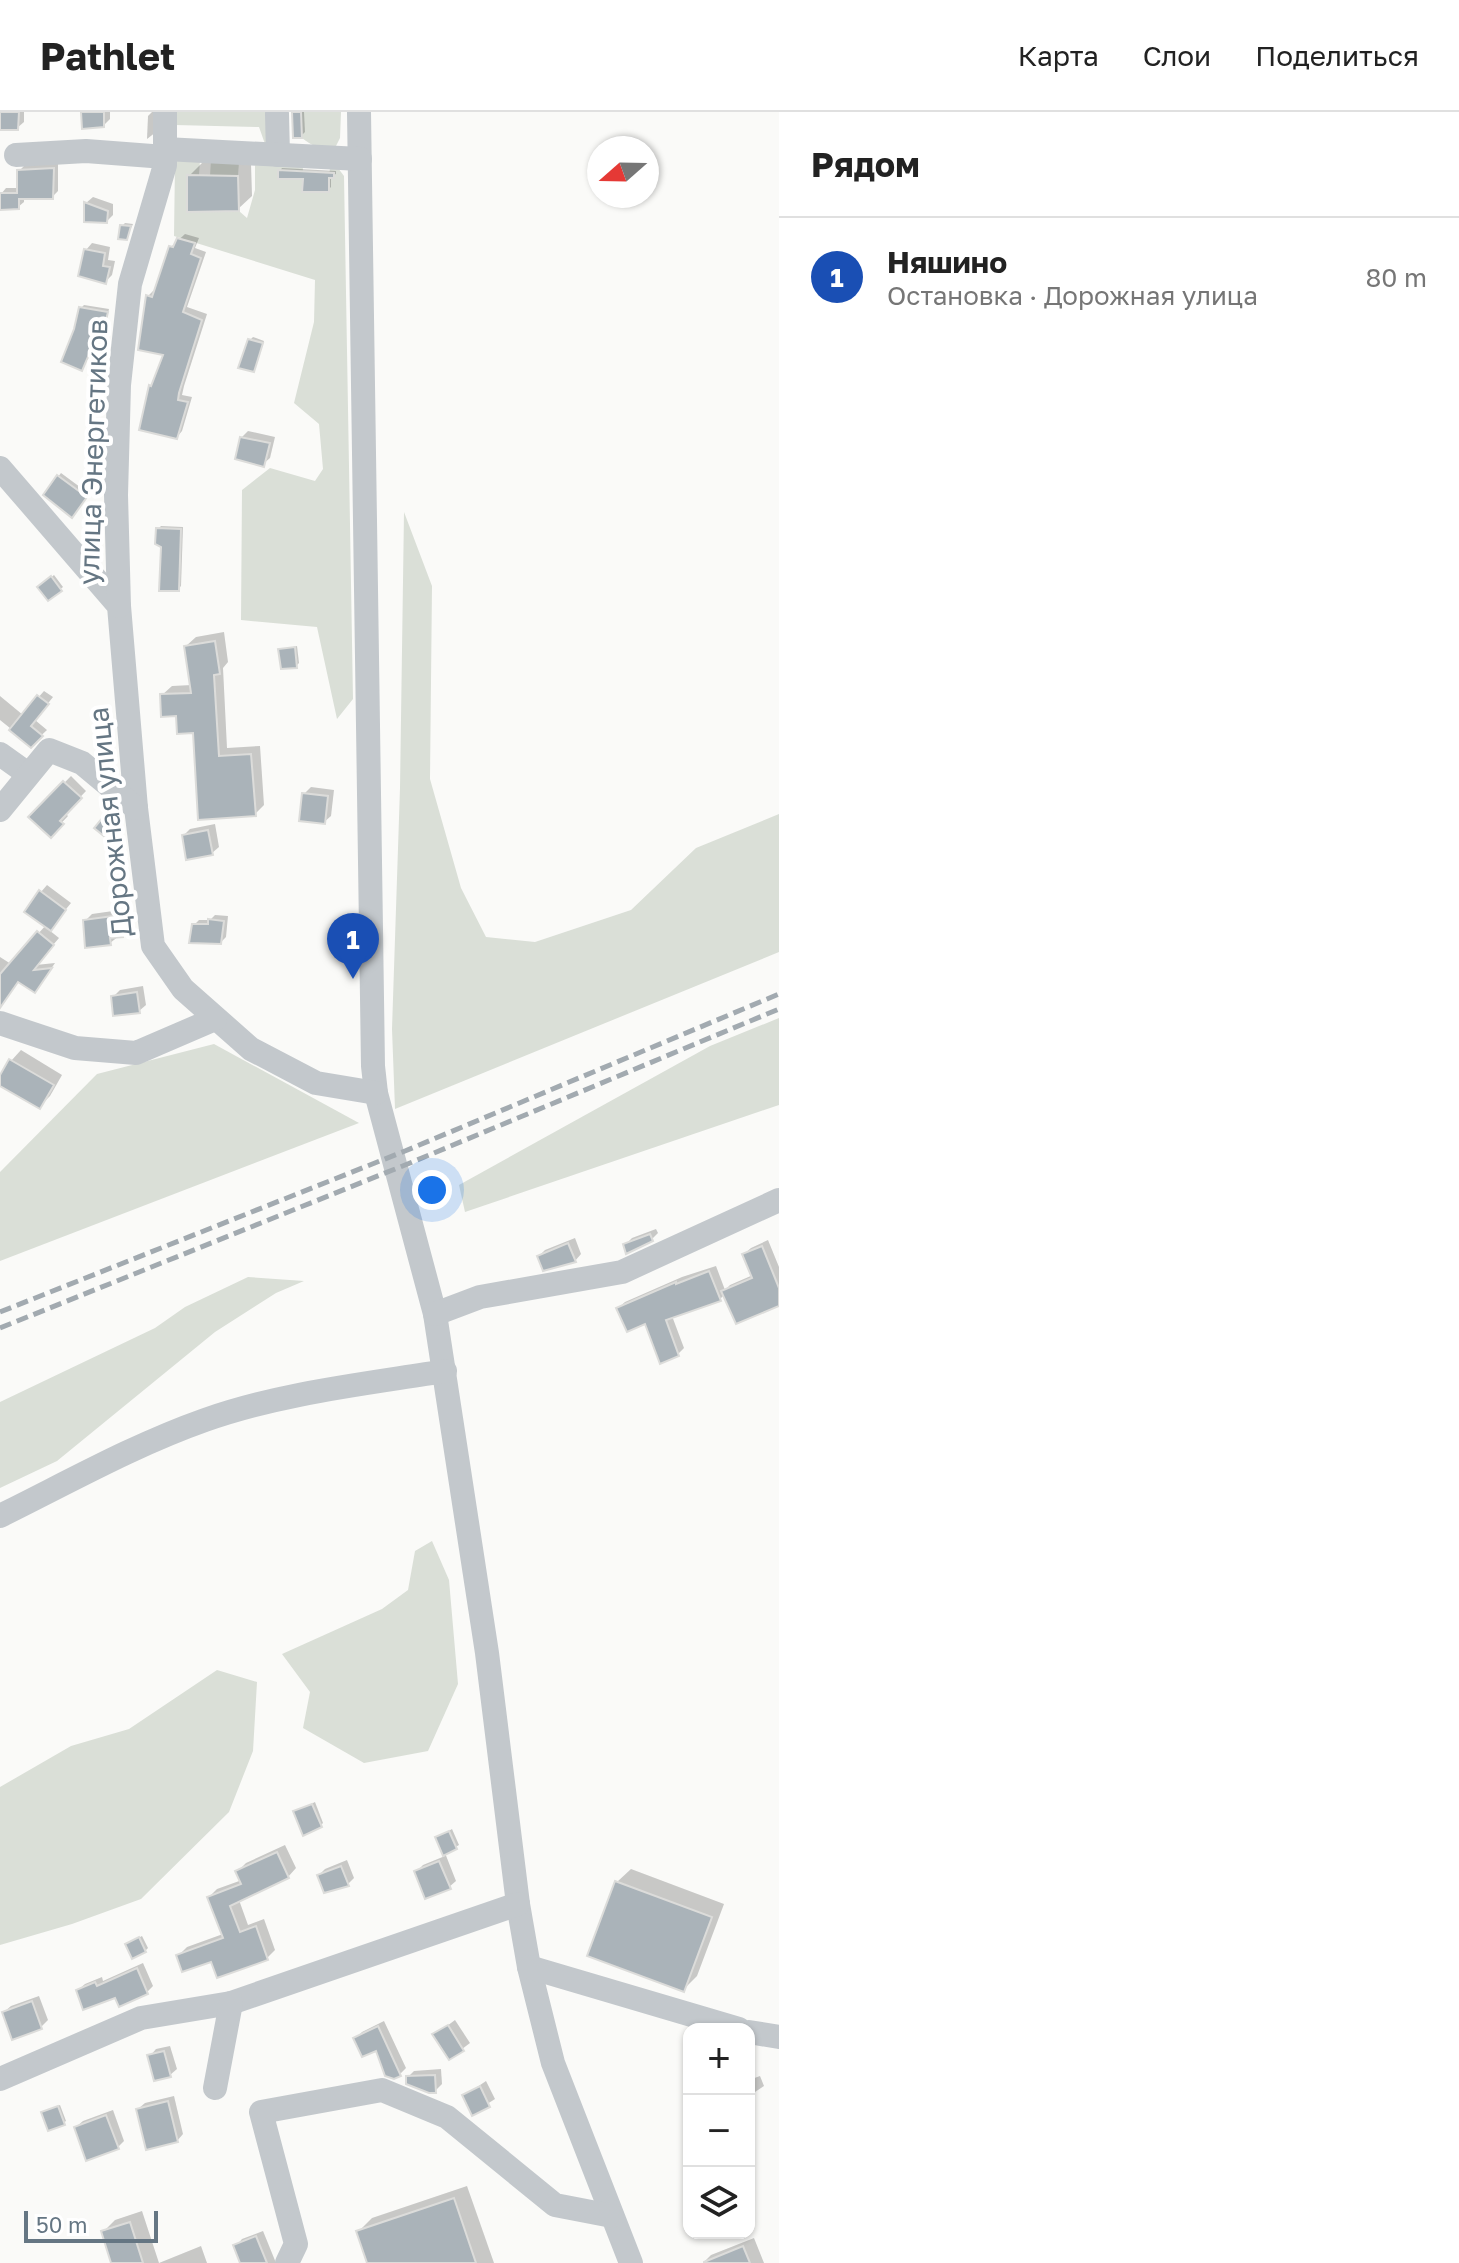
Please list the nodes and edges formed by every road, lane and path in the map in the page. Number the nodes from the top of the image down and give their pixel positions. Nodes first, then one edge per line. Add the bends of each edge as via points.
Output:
1 (165, 112) edge
2 (359, 112) edge
3 (277, 114) edge
4 (165, 153) junction
5 (16, 155) dead end
6 (278, 155) junction
7 (360, 159) junction
8 (0, 468) edge
9 (119, 606) junction
10 (0, 754) edge
11 (28, 774) junction
12 (136, 808) junction
13 (0, 810) edge
14 (215, 1019) junction
15 (0, 1023) edge
16 (376, 1093) junction
17 (779, 1200) edge
18 (435, 1314) junction
19 (445, 1371) junction
20 (0, 1516) edge
21 (518, 1904) junction
22 (529, 1967) junction
23 (231, 2003) junction
24 (719, 2023) edge
25 (755, 2033) edge
26 (779, 2037) edge
27 (2, 2078) edge
28 (215, 2088) dead end
29 (612, 2216) junction
30 (287, 2263) edge
31 (631, 2263) edge

1 - 4 street, улица Энергетиков
2 - 7 street
3 - 6 street
4 - 5 street
4 - 6 street
4 - 9 street, улица Энергетиков via 130,284 119,385
6 - 7 street
7 - 16 street
8 - 9 street
9 - 12 street, Дорожная улица
10 - 11 street
11 - 12 street via 49,750 82,763
11 - 13 street
12 - 14 street, Дорожная улица via 153,946 183,989
14 - 15 street via 136,1053 75,1048
14 - 16 street, Дорожная улица via 251,1049 316,1083
16 - 18 street
17 - 18 street via 622,1272 480,1297
18 - 19 street
19 - 20 street via 335,1388 204,1420
19 - 21 street
21 - 22 street
21 - 23 street
22 - 24 street
22 - 29 street via 553,2063
23 - 27 street via 141,2018
23 - 28 street
25 - 26 street
29 - 30 street via 555,2205 447,2117 382,2090 261,2112 296,2244
29 - 31 street

